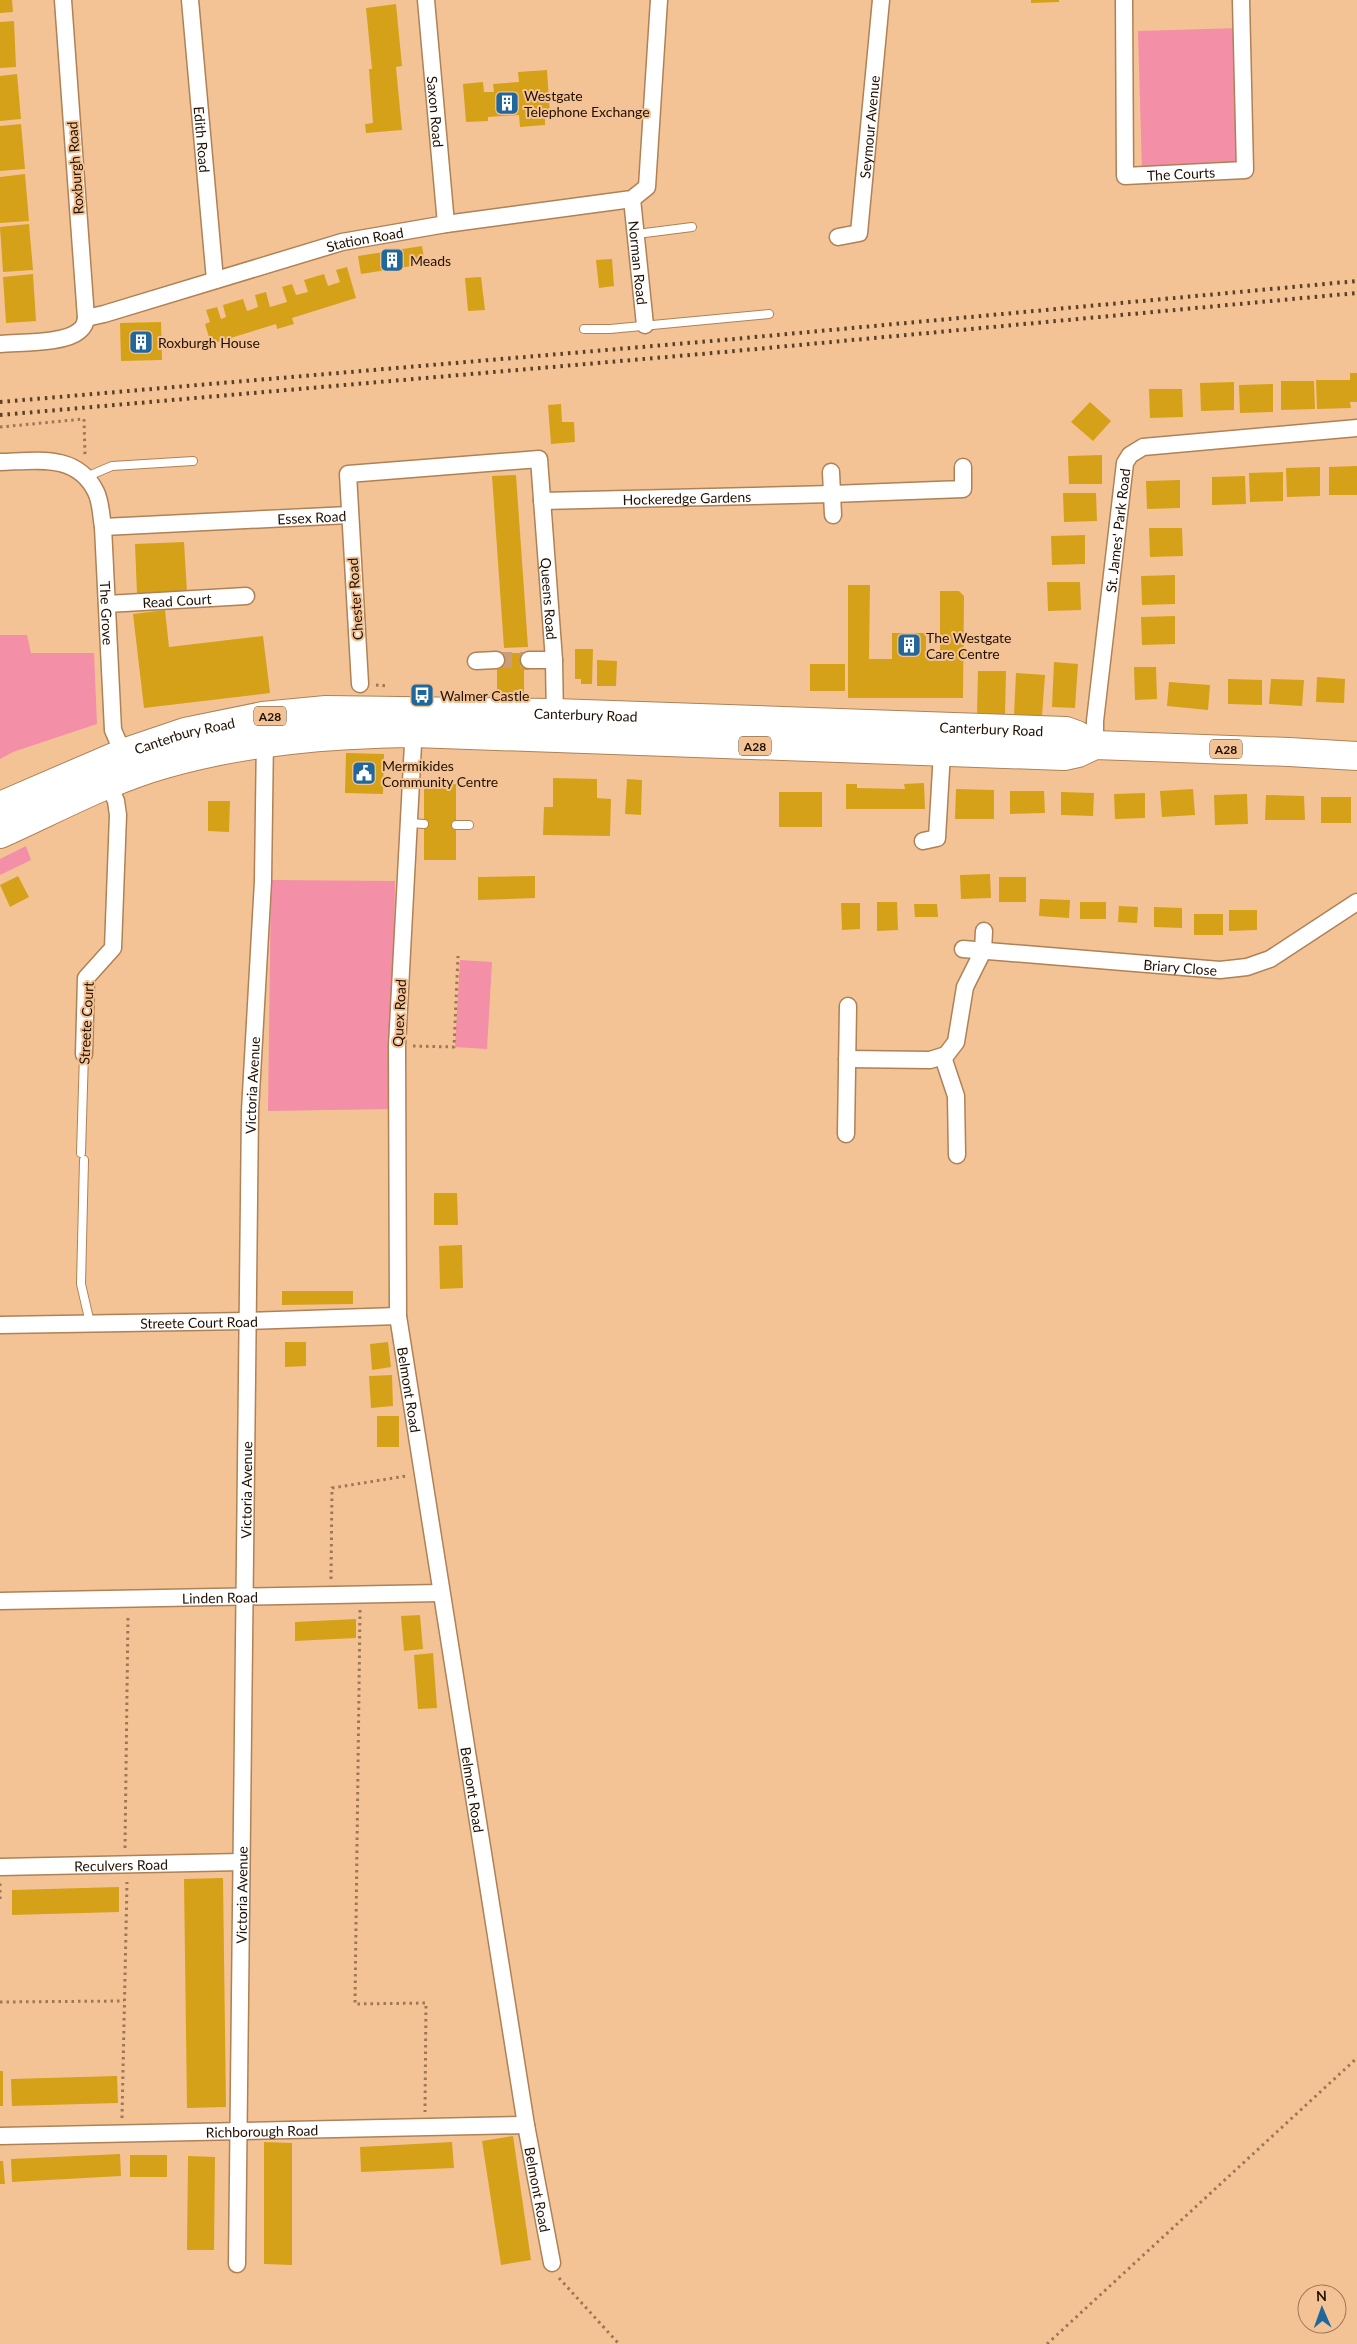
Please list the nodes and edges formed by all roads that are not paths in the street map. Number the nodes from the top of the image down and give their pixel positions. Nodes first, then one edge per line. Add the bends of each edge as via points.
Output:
1 (64, 0) edge
2 (190, 0) edge
3 (426, 0) edge
4 (659, 0) edge
5 (881, 0) edge
6 (1124, 0) edge
7 (1241, 0) edge
8 (632, 199) junction
9 (446, 224) junction
10 (692, 226) dead end
11 (638, 234) junction
12 (838, 237) dead end
13 (215, 280) junction
14 (769, 314) dead end
15 (86, 318) junction
16 (645, 325) junction
17 (584, 329) dead end
18 (0, 344) edge
19 (1357, 428) edge
20 (539, 459) joint
21 (193, 461) dead end
22 (0, 462) edge
23 (963, 467) dead end
24 (831, 472) dead end
25 (85, 475) junction
26 (832, 494) junction
27 (542, 501) junction
28 (349, 515) junction
29 (833, 515) dead end
30 (103, 527) junction
31 (246, 596) dead end
32 (107, 604) junction
33 (496, 660) tunnel mouth
34 (528, 660) tunnel mouth
35 (554, 660) junction
36 (476, 661) dead end
37 (360, 684) dead end
38 (414, 721) junction
39 (555, 726) junction
40 (264, 729) junction
41 (823, 735) junction
42 (1095, 745) junction
43 (942, 752) junction
44 (123, 753) junction
45 (1357, 756) edge
46 (109, 785) junction
47 (0, 806) edge
48 (456, 825) dead end
49 (469, 825) dead end
50 (0, 834) edge
51 (923, 841) dead end
52 (1357, 902) edge
53 (984, 931) dead end
54 (963, 949) dead end
55 (984, 951) junction
56 (848, 1006) dead end
57 (84, 1054) joint
58 (943, 1056) junction
59 (847, 1059) junction
60 (846, 1134) dead end
61 (957, 1155) dead end
62 (398, 1316) junction
63 (248, 1321) junction
64 (90, 1323) junction
65 (0, 1325) edge
66 (441, 1593) junction
67 (245, 1596) junction
68 (0, 1601) edge
69 (242, 1862) junction
70 (0, 1867) edge
71 (526, 2125) junction
72 (239, 2131) junction
73 (0, 2136) edge
74 (552, 2263) road end
75 (237, 2264) dead end

1 - 15 street, Roxburgh Road
2 - 13 street, Edith Road
3 - 9 street, Saxon Road
4 - 8 street via 647,187
5 - 12 street, Seymour Avenue via 859,233
6 - 7 street, The Courts via 1125,176 1245,170
8 - 9 street, Station Road
8 - 11 street, Norman Road
9 - 13 street, Station Road via 342,242
10 - 11 lane
11 - 16 street, Norman Road
13 - 15 street, Station Road
14 - 16 lane
15 - 18 street via 84,327 77,333 57,339
16 - 17 lane
19 - 42 street, St. James' Park Road via 1143,447 1130,455 1124,473 1095,721
20 - 27 street, Queens Road
20 - 28 street, Essex Road via 348,474
21 - 25 lane via 112,466
22 - 25 street via 53,460
23 - 26 street, Hockeredge Gardens via 963,489
24 - 26 street
25 - 30 street, The Grove via 97,494
26 - 27 street, Hockeredge Gardens
26 - 29 street
27 - 35 street, Queens Road
28 - 30 street, Essex Road
28 - 37 street, Chester Road
30 - 32 street, The Grove
31 - 32 street, Read Court
32 - 44 street, The Grove via 113,730
33 - 36 street
34 - 35 street
35 - 39 street, Queens Road
38 - 39 highway, Canterbury Road / A28
38 - 40 highway, Canterbury Road / A28 via 351,734
38 - 62 street, Quex Road via 417,824 397,1046
39 - 41 highway, Canterbury Road / A28
40 - 44 highway, Canterbury Road / A28 via 185,732
40 - 46 highway, Canterbury Road / A28
40 - 63 street, Victoria Avenue via 263,881 250,1112
41 - 42 highway, Canterbury Road / A28 via 1066,731
41 - 43 highway, Canterbury Road / A28
42 - 43 highway, Canterbury Road / A28 via 1064,756
42 - 45 highway, Canterbury Road / A28
43 - 51 street via 937,838
44 - 46 street
44 - 47 highway, Canterbury Road / A28
46 - 50 highway, Canterbury Road / A28
46 - 57 street, Streete Court via 118,815 112,948 86,978
48 - 49 lane
52 - 55 street, Briary Close via 1270,959 1247,968 1220,970
53 - 55 street
54 - 55 street, Briary Close
55 - 58 street via 965,987 956,1042
56 - 59 street
57 - 64 lane, Streete Court via 81,1284
58 - 59 street via 930,1060
58 - 61 street via 956,1096
59 - 60 street
62 - 63 street, Streete Court Road
62 - 66 street, Belmont Road
63 - 64 street, Streete Court Road
63 - 67 street, Victoria Avenue
64 - 65 street, Streete Court Road
66 - 67 street, Linden Road
66 - 71 street, Belmont Road
67 - 68 street, Linden Road
67 - 69 street, Victoria Avenue
69 - 70 street, Reculvers Road
69 - 72 street, Victoria Avenue
71 - 72 street, Richborough Road
71 - 74 street, Belmont Road
72 - 73 street, Richborough Road
72 - 75 street, Victoria Avenue

